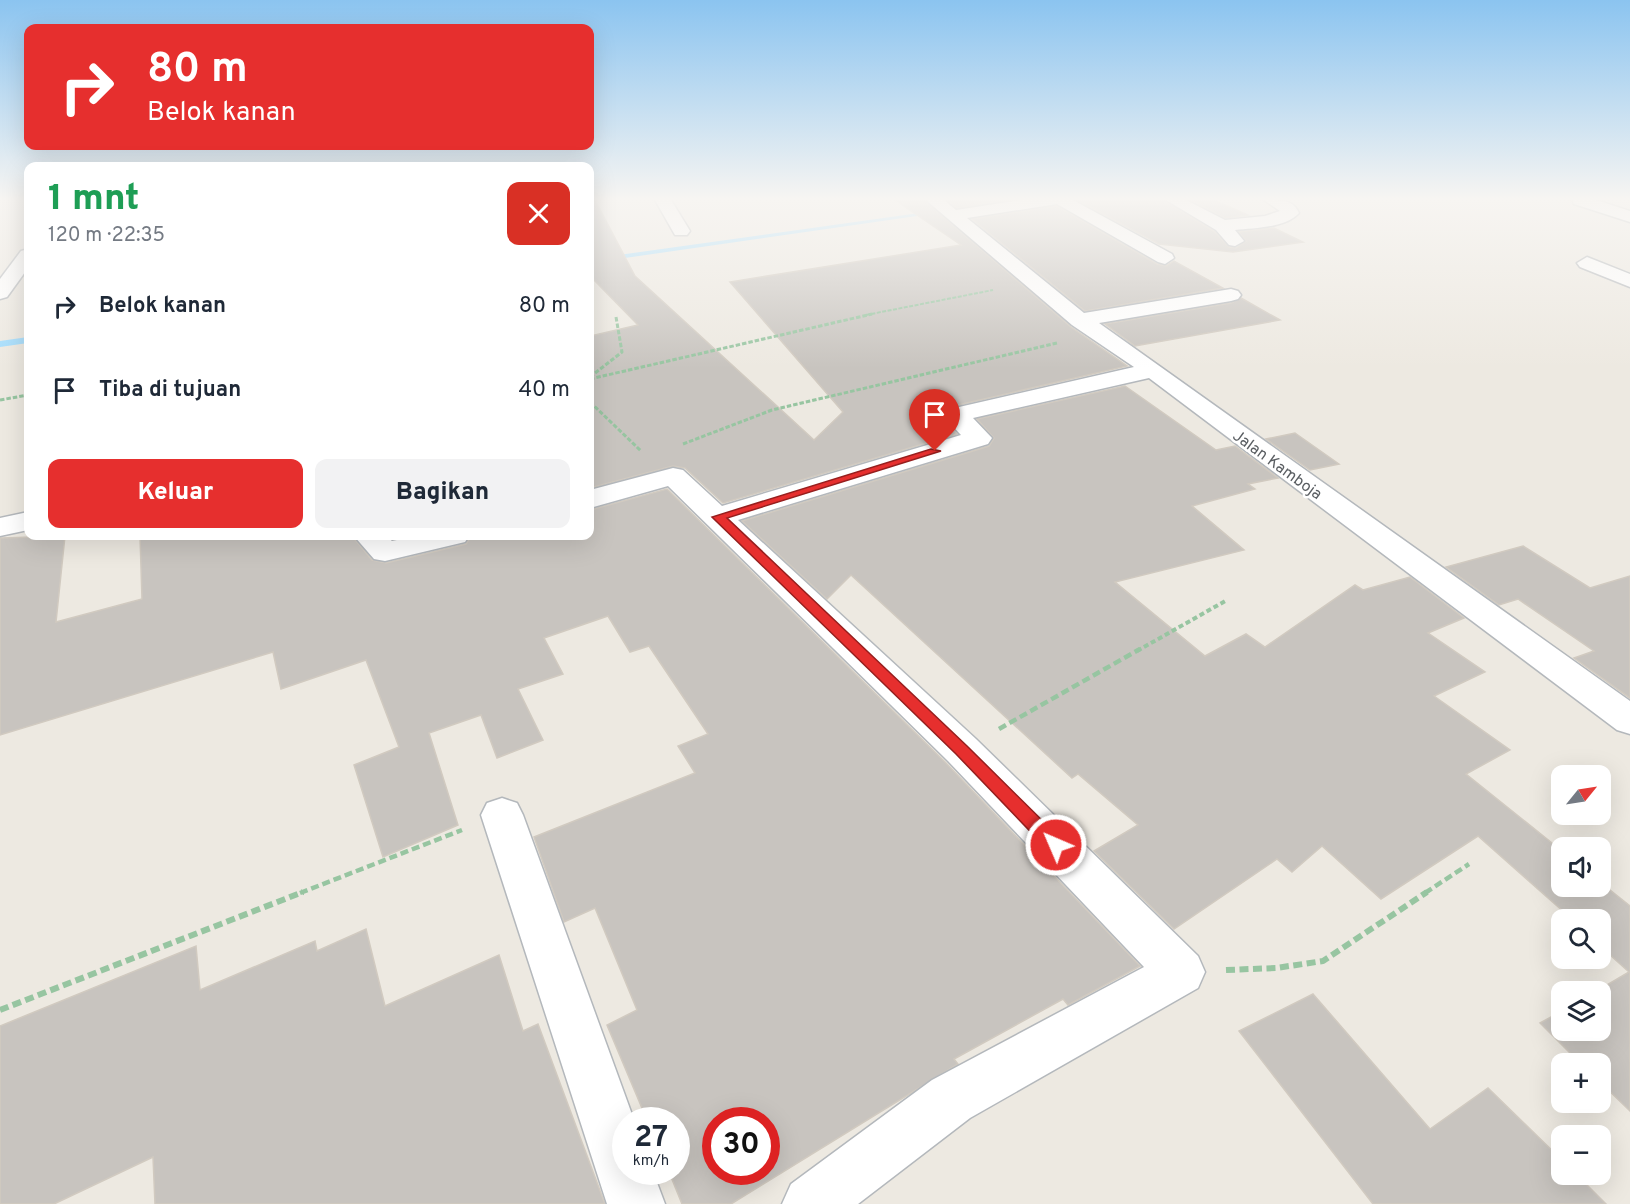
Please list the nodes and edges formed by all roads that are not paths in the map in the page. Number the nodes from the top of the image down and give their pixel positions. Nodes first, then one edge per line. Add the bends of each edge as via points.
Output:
1 (1000, 256) edge
2 (1162, 256) edge
3 (1165, 258) dead end
4 (24, 260) edge
5 (1587, 263) dead end
6 (1630, 280) edge
7 (0, 293) edge
8 (1231, 295) dead end
9 (1089, 327) junction
10 (1153, 370) junction
11 (594, 497) edge
12 (718, 517) junction
13 (24, 522) edge
14 (0, 527) edge
15 (373, 540) edge
16 (437, 540) edge
17 (1630, 720) edge
18 (502, 815) road end
19 (636, 1204) edge
20 (811, 1204) edge

1 - 9 street, Jalan Kamboja
2 - 3 street
4 - 7 street
5 - 6 street
8 - 9 street
9 - 10 street, Jalan Kamboja
10 - 12 street via 955,416 979,438
10 - 17 street, Jalan Kamboja
11 - 12 street via 661,467
12 - 20 street via 962,750 1181,972 951,1099
13 - 14 street
15 - 16 street via 385,552
18 - 19 street

